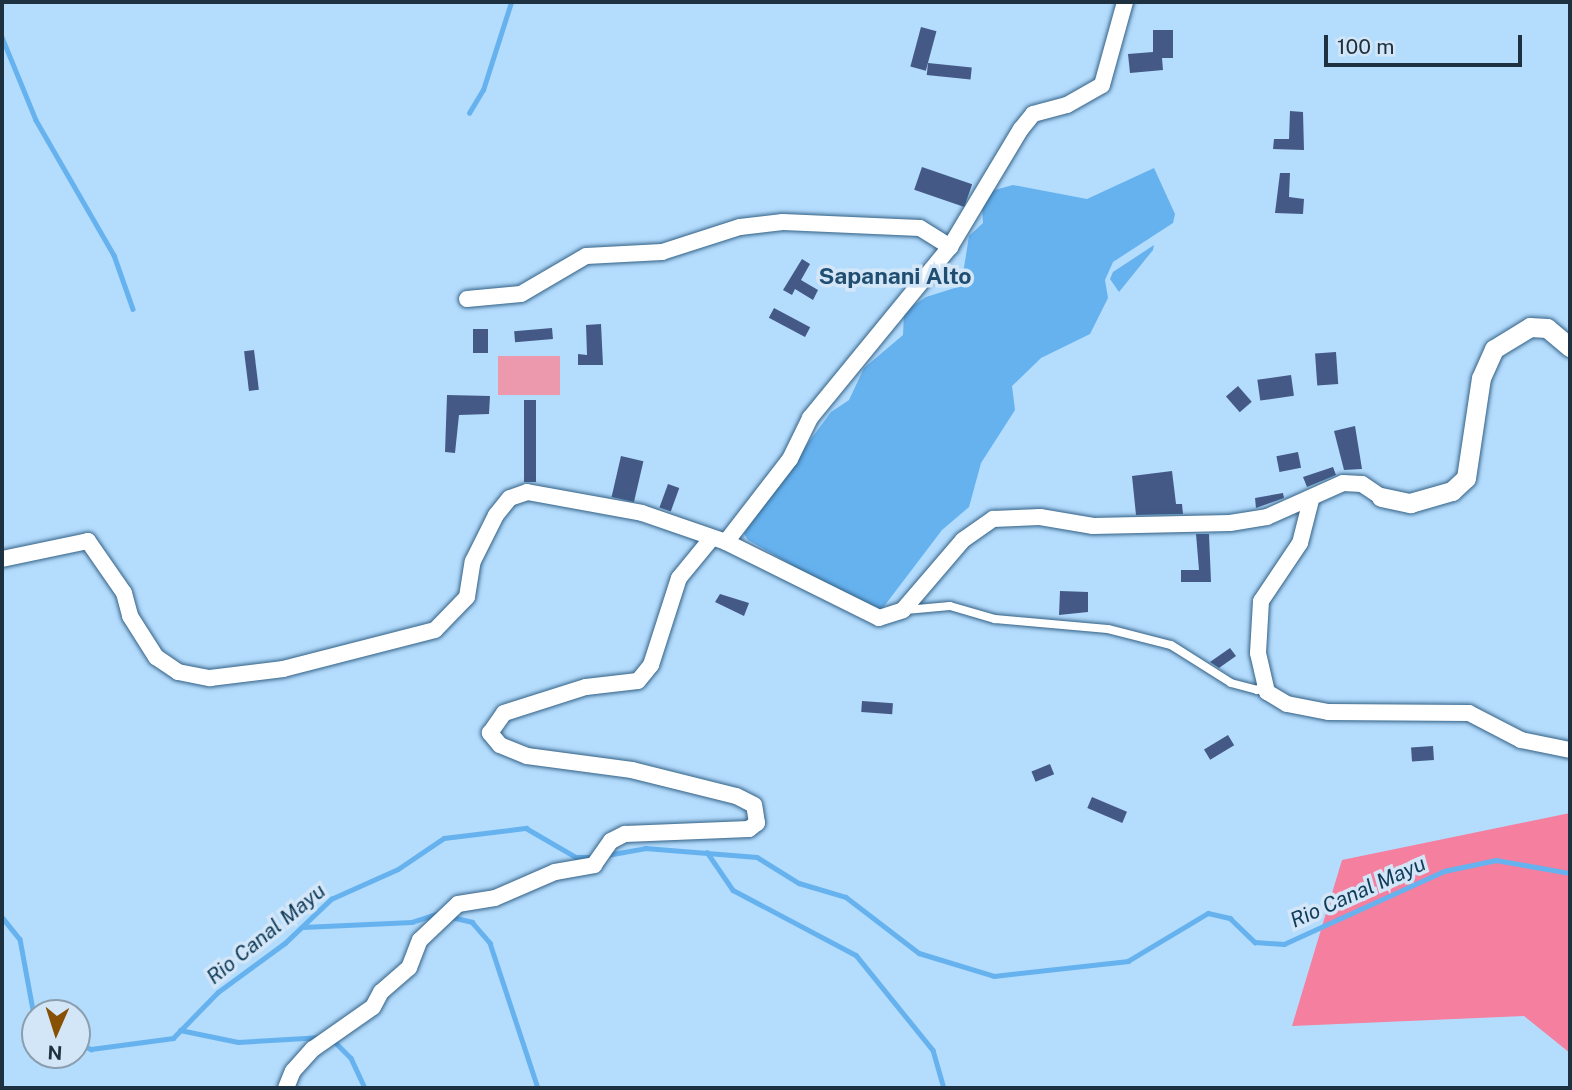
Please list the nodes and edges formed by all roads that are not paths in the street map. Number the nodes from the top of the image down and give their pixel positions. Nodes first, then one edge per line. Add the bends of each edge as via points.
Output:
1 (1125, 2) edge
2 (950, 247) junction
3 (467, 299) dead end
4 (1570, 347) edge
5 (1381, 497) joint
6 (1311, 500) junction
7 (719, 540) junction
8 (2, 559) edge
9 (903, 610) junction
10 (1264, 685) junction
11 (1570, 750) edge
12 (286, 1088) edge

1 - 2 street via 1102,85 1067,105 1033,114
2 - 3 street via 920,228 783,222 740,227 662,252 586,256 521,294
2 - 7 street via 810,418 790,459
4 - 5 street via 1547,328 1530,327 1494,348 1481,378 1466,478 1438,496 1410,503
5 - 6 street via 1362,484 1343,484
6 - 9 street via 1267,517 1230,523 1093,526 1040,517 993,519 963,540
6 - 10 street via 1300,543 1261,601 1258,653
7 - 8 street via 642,513 527,492 510,498 496,515 473,561 467,597 435,629 283,669 210,678 178,672 156,657 130,616 124,593 88,541
7 - 9 street via 862,612 879,618
7 - 12 street via 679,578 651,665 638,681 586,687 505,713 491,733 500,745 527,756 632,770 736,796 754,805 757,823 749,829 625,834 611,841 594,865 555,872 495,898 458,904 420,940 409,968 381,992 373,1007 313,1049 293,1071
9 - 10 lane via 950,606 995,619 1108,629 1171,645 1231,683 1257,690
10 - 11 street via 1287,704 1328,712 1469,713 1521,740

